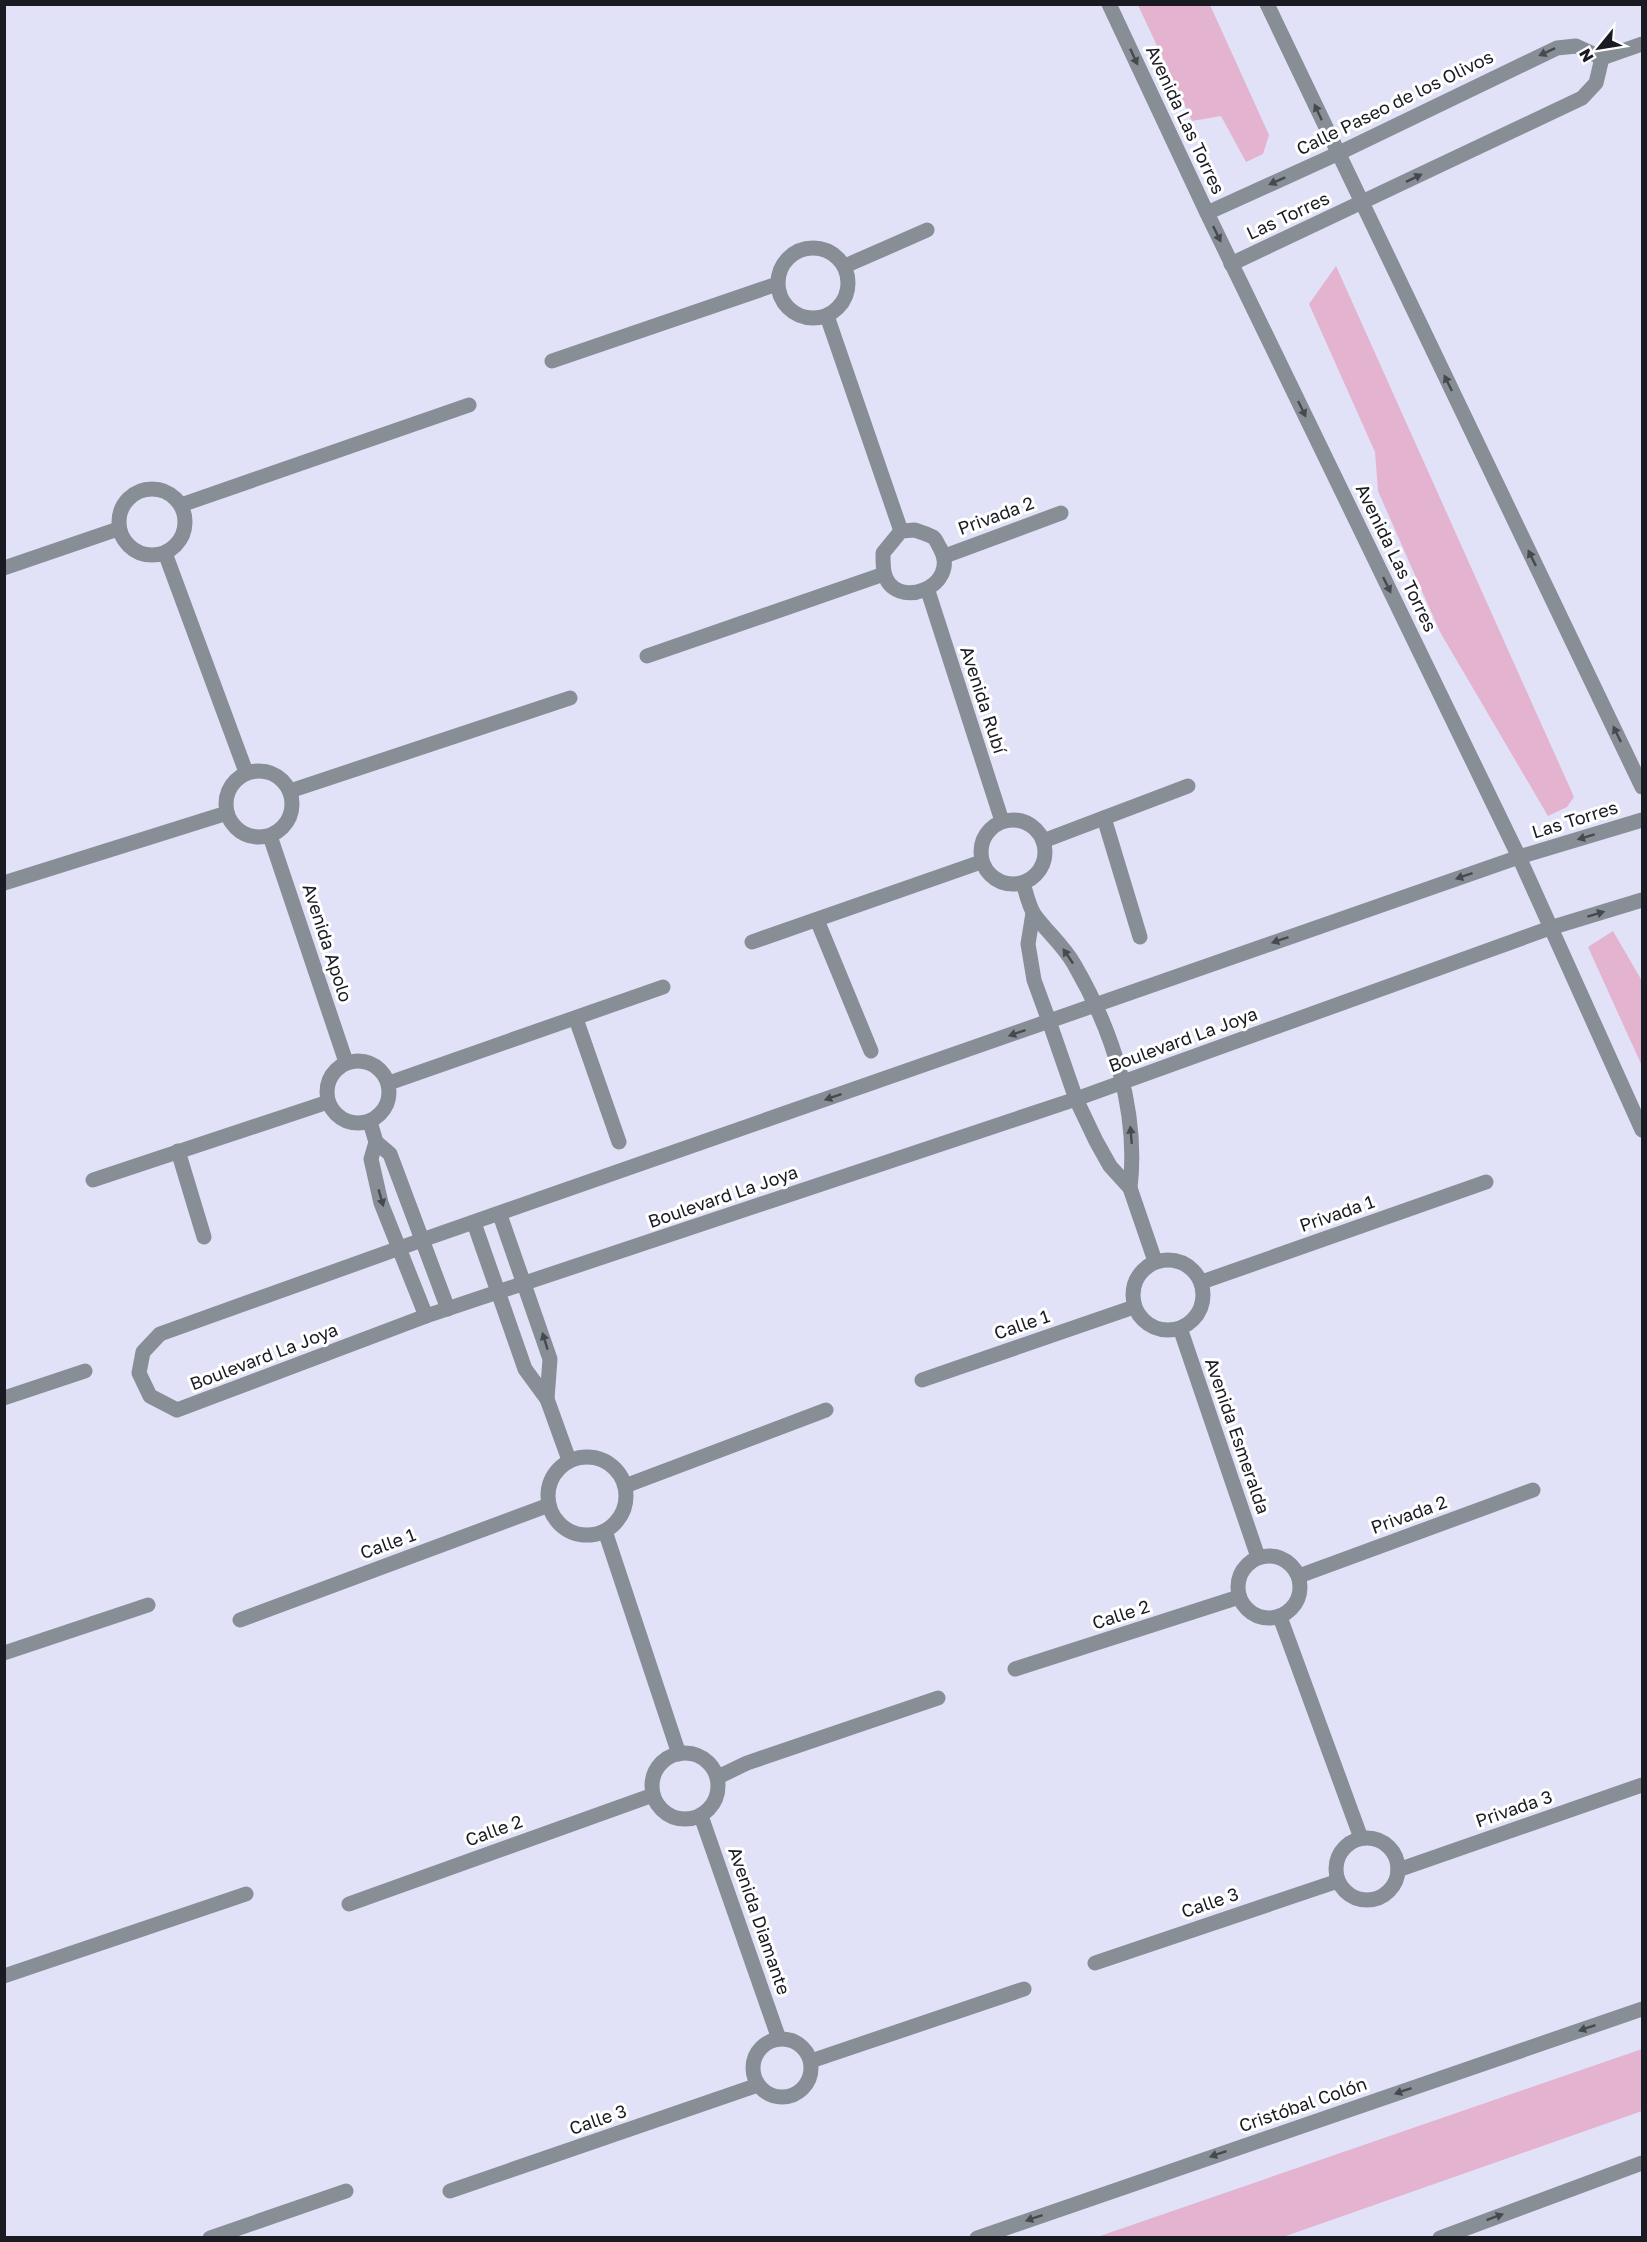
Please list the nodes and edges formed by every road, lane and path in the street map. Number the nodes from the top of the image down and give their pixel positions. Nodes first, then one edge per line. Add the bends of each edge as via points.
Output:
1 (1109, 4) edge
2 (1268, 4) edge
3 (1642, 44) edge
4 (1602, 58) junction
5 (1337, 154) junction
6 (1362, 204) junction
7 (1207, 213) junction
8 (927, 230) dead end
9 (1231, 264) junction
10 (845, 266) junction
11 (777, 284) junction
12 (827, 316) junction
13 (552, 361) dead end
14 (469, 405) dead end
15 (181, 505) junction
16 (1061, 513) dead end
17 (118, 529) junction
18 (901, 531) junction
19 (165, 553) junction
20 (945, 556) junction
21 (4, 568) edge
22 (884, 574) junction
23 (928, 591) junction
24 (647, 656) dead end
25 (570, 698) dead end
26 (246, 772) junction
27 (1188, 786) dead end
28 (1642, 787) edge
29 (290, 791) junction
30 (226, 813) junction
31 (1104, 818) junction
32 (1642, 820) edge
33 (1002, 821) junction
34 (270, 836) junction
35 (1043, 841) junction
36 (1519, 857) junction
37 (981, 862) junction
38 (4, 883) edge
39 (1023, 883) junction
40 (1642, 900) edge
41 (1033, 912) junction
42 (817, 920) junction
43 (1550, 928) junction
44 (1140, 937) dead end
45 (752, 942) dead end
46 (663, 987) dead end
47 (1095, 1005) junction
48 (576, 1019) junction
49 (1049, 1022) junction
50 (871, 1051) dead end
51 (346, 1062) junction
52 (1124, 1082) junction
53 (390, 1083) junction
54 (1076, 1099) junction
55 (328, 1101) junction
56 (370, 1122) junction
57 (1642, 1130) edge
58 (376, 1142) junction
59 (619, 1142) dead end
60 (178, 1151) junction
61 (93, 1180) dead end
62 (1486, 1182) dead end
63 (1130, 1188) junction
64 (500, 1215) junction
65 (474, 1223) junction
66 (204, 1237) dead end
67 (422, 1240) junction
68 (399, 1249) junction
69 (1155, 1261) junction
70 (1202, 1282) junction
71 (526, 1284) junction
72 (499, 1292) junction
73 (1134, 1307) junction
74 (448, 1309) junction
75 (426, 1316) junction
76 (1180, 1328) junction
77 (85, 1371) dead end
78 (922, 1380) dead end
79 (4, 1398) edge
80 (547, 1399) junction
81 (826, 1410) dead end
82 (569, 1460) junction
83 (625, 1486) junction
84 (1533, 1490) dead end
85 (549, 1505) junction
86 (605, 1531) junction
87 (1258, 1557) junction
88 (1299, 1576) junction
89 (1239, 1598) junction
90 (148, 1605) dead end
91 (1280, 1617) junction
92 (240, 1620) dead end
93 (4, 1653) edge
94 (1015, 1669) dead end
95 (938, 1698) dead end
96 (679, 1754) junction
97 (718, 1777) junction
98 (1642, 1785) edge
99 (653, 1795) junction
100 (701, 1816) junction
101 (1361, 1838) junction
102 (1398, 1870) junction
103 (1338, 1881) junction
104 (246, 1894) dead end
105 (349, 1904) dead end
106 (1095, 1963) dead end
107 (4, 1976) edge
108 (1024, 1989) dead end
109 (1642, 2008) edge
110 (779, 2039) junction
111 (811, 2061) junction
112 (758, 2085) junction
113 (1642, 2163) edge
114 (346, 2191) dead end
115 (450, 2191) dead end
116 (210, 2238) edge
117 (977, 2238) edge
118 (1440, 2238) edge

1 -> 7 street, Avenida Las Torres
5 -> 2 street
3 - 4 street
4 -> 5 street, Calle Paseo de los Olivos via 1576,46 1557,48
6 -> 4 street via 1582,99 1596,83
5 - 6 street
5 -> 7 street, Calle Paseo de los Olivos
6 - 9 street, Las Torres
28 -> 6 street
7 -> 9 street, Avenida Las Torres
8 - 10 street
9 -> 36 street, Avenida Las Torres
10 - 11 street via 832,252 813,247 795,252 782,265
10 - 12 street via 849,285 842,303
11 - 12 street via 782,300 794,313 811,319
11 - 13 street
12 - 18 street
14 - 15 street
15 - 17 street via 168,492 149,488 131,494 120,510
15 - 19 street via 186,524 180,541
16 - 20 street, Privada 2
17 - 19 street via 128,546 146,556
17 - 21 street
18 - 20 street via 915,530 934,537
18 - 22 street via 883,553
19 - 26 street
20 - 23 street via 942,576
22 - 23 street via 894,588 911,594
22 - 24 street
23 - 33 street, Avenida Rubí
25 - 29 street
26 - 29 street via 263,770 280,777
26 - 30 street via 233,782 226,797
27 - 31 street
29 - 34 street via 292,809 285,826
30 - 34 street via 243,834
30 - 38 street
31 - 35 street
31 - 44 street
32 -> 36 street, Las Torres
33 - 35 street via 1022,821 1039,832
33 - 37 street via 986,834
34 - 51 street, Avenida Apolo
35 - 39 street via 1045,852 1040,871
36 - 43 street, Avenida Las Torres
36 -> 47 street, Boulevard La Joya
37 - 39 street via 1003,884
37 - 42 street
39 - 41 street
43 -> 40 street
47 -> 41 street via 1074,963
41 - 49 street via 1028,944 1034,980
42 - 45 street
42 - 50 street
43 - 52 street, Boulevard La Joya
43 - 57 street, Avenida Las Torres
46 - 48 street
47 - 49 street, Boulevard La Joya
47 - 52 street
48 - 53 street
48 - 59 street
49 - 54 street
49 -> 64 street, Boulevard La Joya
51 - 53 street via 364,1060 380,1068
51 - 55 street via 329,1078
52 - 54 street, Boulevard La Joya
63 -> 52 street via 1134,1159
53 - 56 street via 387,1106
54 - 63 street via 1110,1166
54 - 71 street, Boulevard La Joya
55 - 56 street via 337,1116 353,1124
55 - 60 street
56 - 58 street
58 - 67 street via 390,1154
58 -> 68 street via 371,1159 381,1203
60 - 61 street
60 - 66 street
62 - 70 street, Privada 1
63 - 69 street
64 - 65 street, Boulevard La Joya
64 - 71 street
65 - 67 street, Boulevard La Joya
65 - 72 street
67 - 68 street, Boulevard La Joya
67 - 74 street
68 - 75 street
68 - 75 street, Boulevard La Joya via 160,1334 143,1352 139,1373 150,1396 177,1410
69 - 70 street via 1173,1259 1182,1263
69 - 73 street via 1140,1272 1132,1289
70 - 76 street via 1203,1300 1196,1317
71 - 72 street, Boulevard La Joya
80 -> 71 street via 550,1359
72 - 74 street, Boulevard La Joya
72 - 80 street via 525,1369
73 - 76 street via 1145,1322 1162,1330
73 - 78 street, Calle 1
74 - 75 street, Boulevard La Joya
76 - 87 street, Avenida Esmeralda
77 - 79 street
80 - 82 street
81 - 83 street
82 - 83 street via 586,1456 603,1459 617,1470
82 - 85 street via 555,1472 548,1487
83 - 86 street via 626,1504 619,1520
84 - 88 street, Privada 2
85 - 86 street via 556,1521 571,1532 588,1535
85 - 92 street, Calle 1
86 - 96 street
87 - 88 street via 1274,1555 1289,1562
87 - 89 street via 1244,1566 1237,1581
88 - 91 street via 1300,1592 1293,1607
89 - 91 street via 1248,1612 1263,1618
89 - 94 street, Calle 2
90 - 93 street
91 - 101 street
95 - 97 street via 747,1763
96 - 97 street via 699,1755 711,1764
96 - 99 street via 669,1756 658,1766 652,1780
97 - 100 street via 718,1792 712,1806
98 - 102 street, Privada 3
99 - 100 street via 660,1808 672,1817 687,1820
99 - 105 street, Calle 2
100 - 110 street, Avenida Diamante
101 - 102 street via 1387,1845 1396,1856
101 - 103 street via 1339,1854
102 - 103 street via 1386,1894 1374,1899 1359,1899
103 - 106 street, Calle 3
104 - 107 street
108 - 111 street
109 -> 117 street, Cristóbal Colón
110 - 111 street via 794,2042
110 - 112 street via 765,2044 755,2056 753,2071
111 - 112 street via 809,2080 799,2092 785,2097 770,2095
112 - 115 street, Calle 3
118 -> 113 street
114 - 116 street

